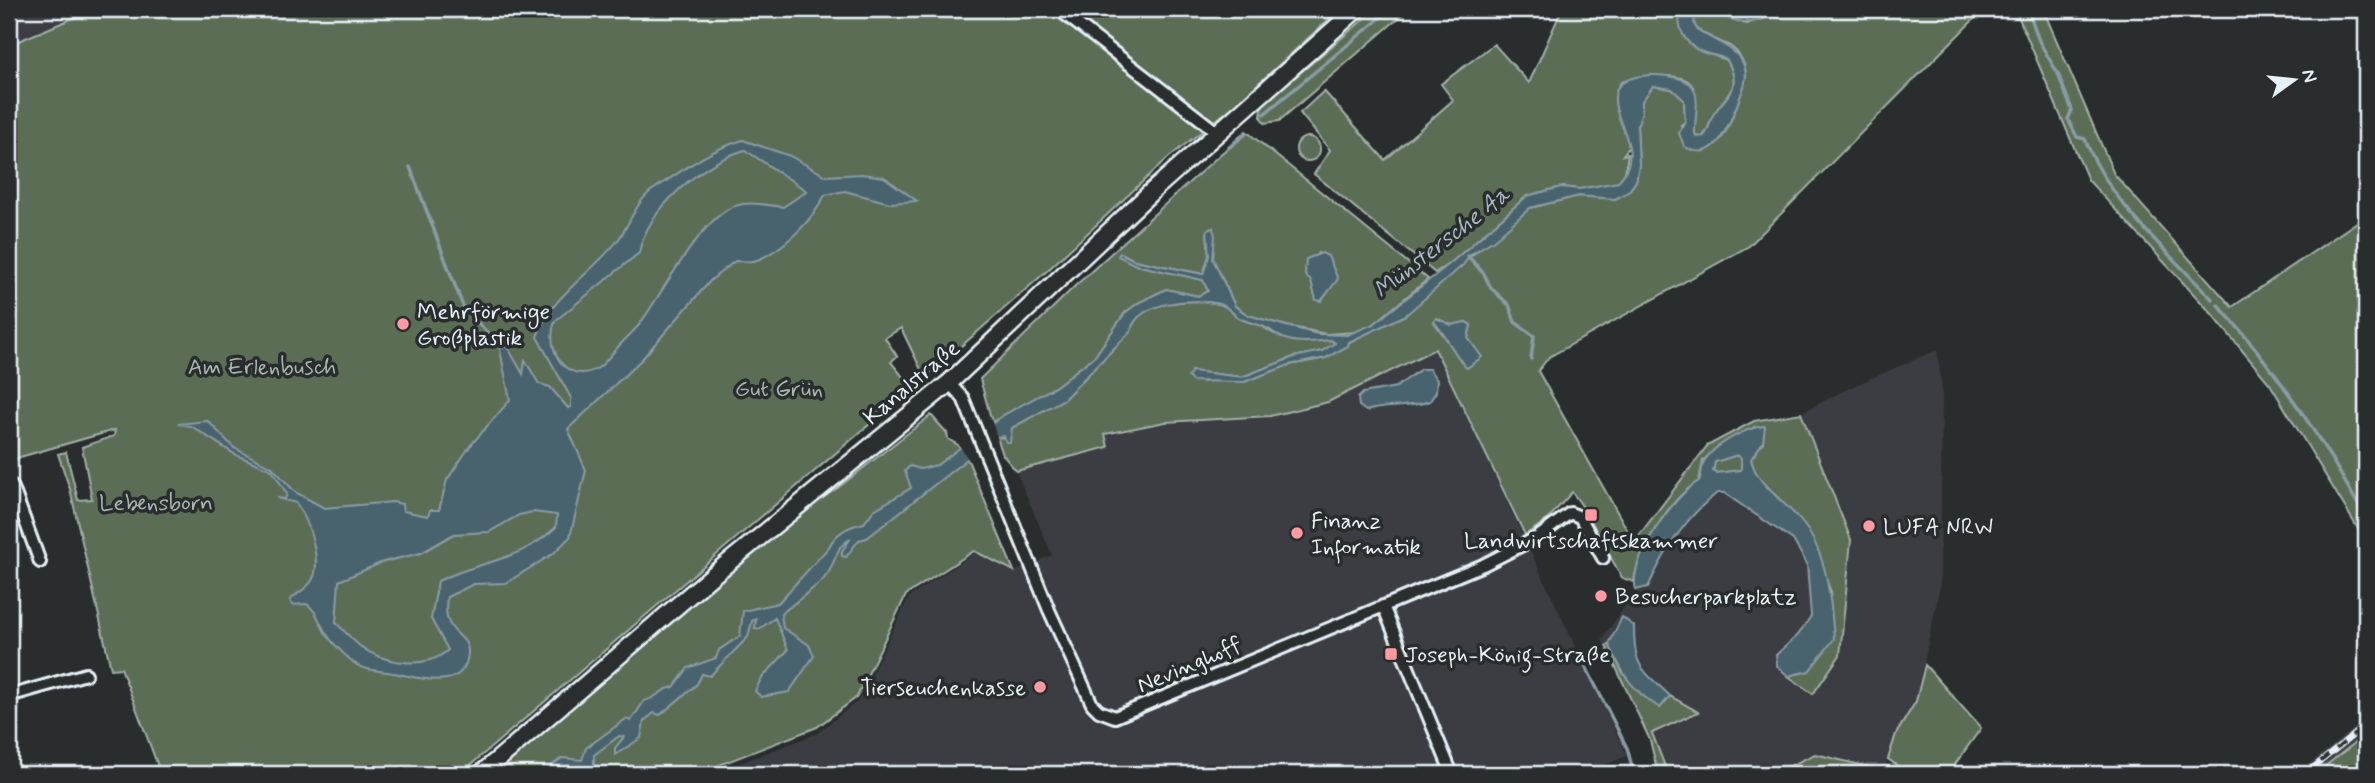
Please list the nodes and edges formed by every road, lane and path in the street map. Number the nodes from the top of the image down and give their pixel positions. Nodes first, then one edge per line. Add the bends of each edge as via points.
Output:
1 (1058, 9) edge
2 (1357, 9) edge
3 (1218, 133) junction
4 (948, 383) junction
5 (9, 484) edge
6 (1603, 558) dead end
7 (40, 562) dead end
8 (1383, 606) junction
9 (86, 674) dead end
10 (9, 696) edge
11 (481, 774) edge
12 (1452, 774) edge

1 - 3 street
2 - 3 main road, Kanalstraße
3 - 4 main road, Kanalstraße
4 - 8 street, Nevinghoff via 963,398 1092,704 1106,715 1126,713
4 - 11 main road, Kanalstraße via 713,575
5 - 7 street
6 - 8 street, Nevinghoff via 1580,517 1570,513 1522,546
8 - 12 street
9 - 10 street

